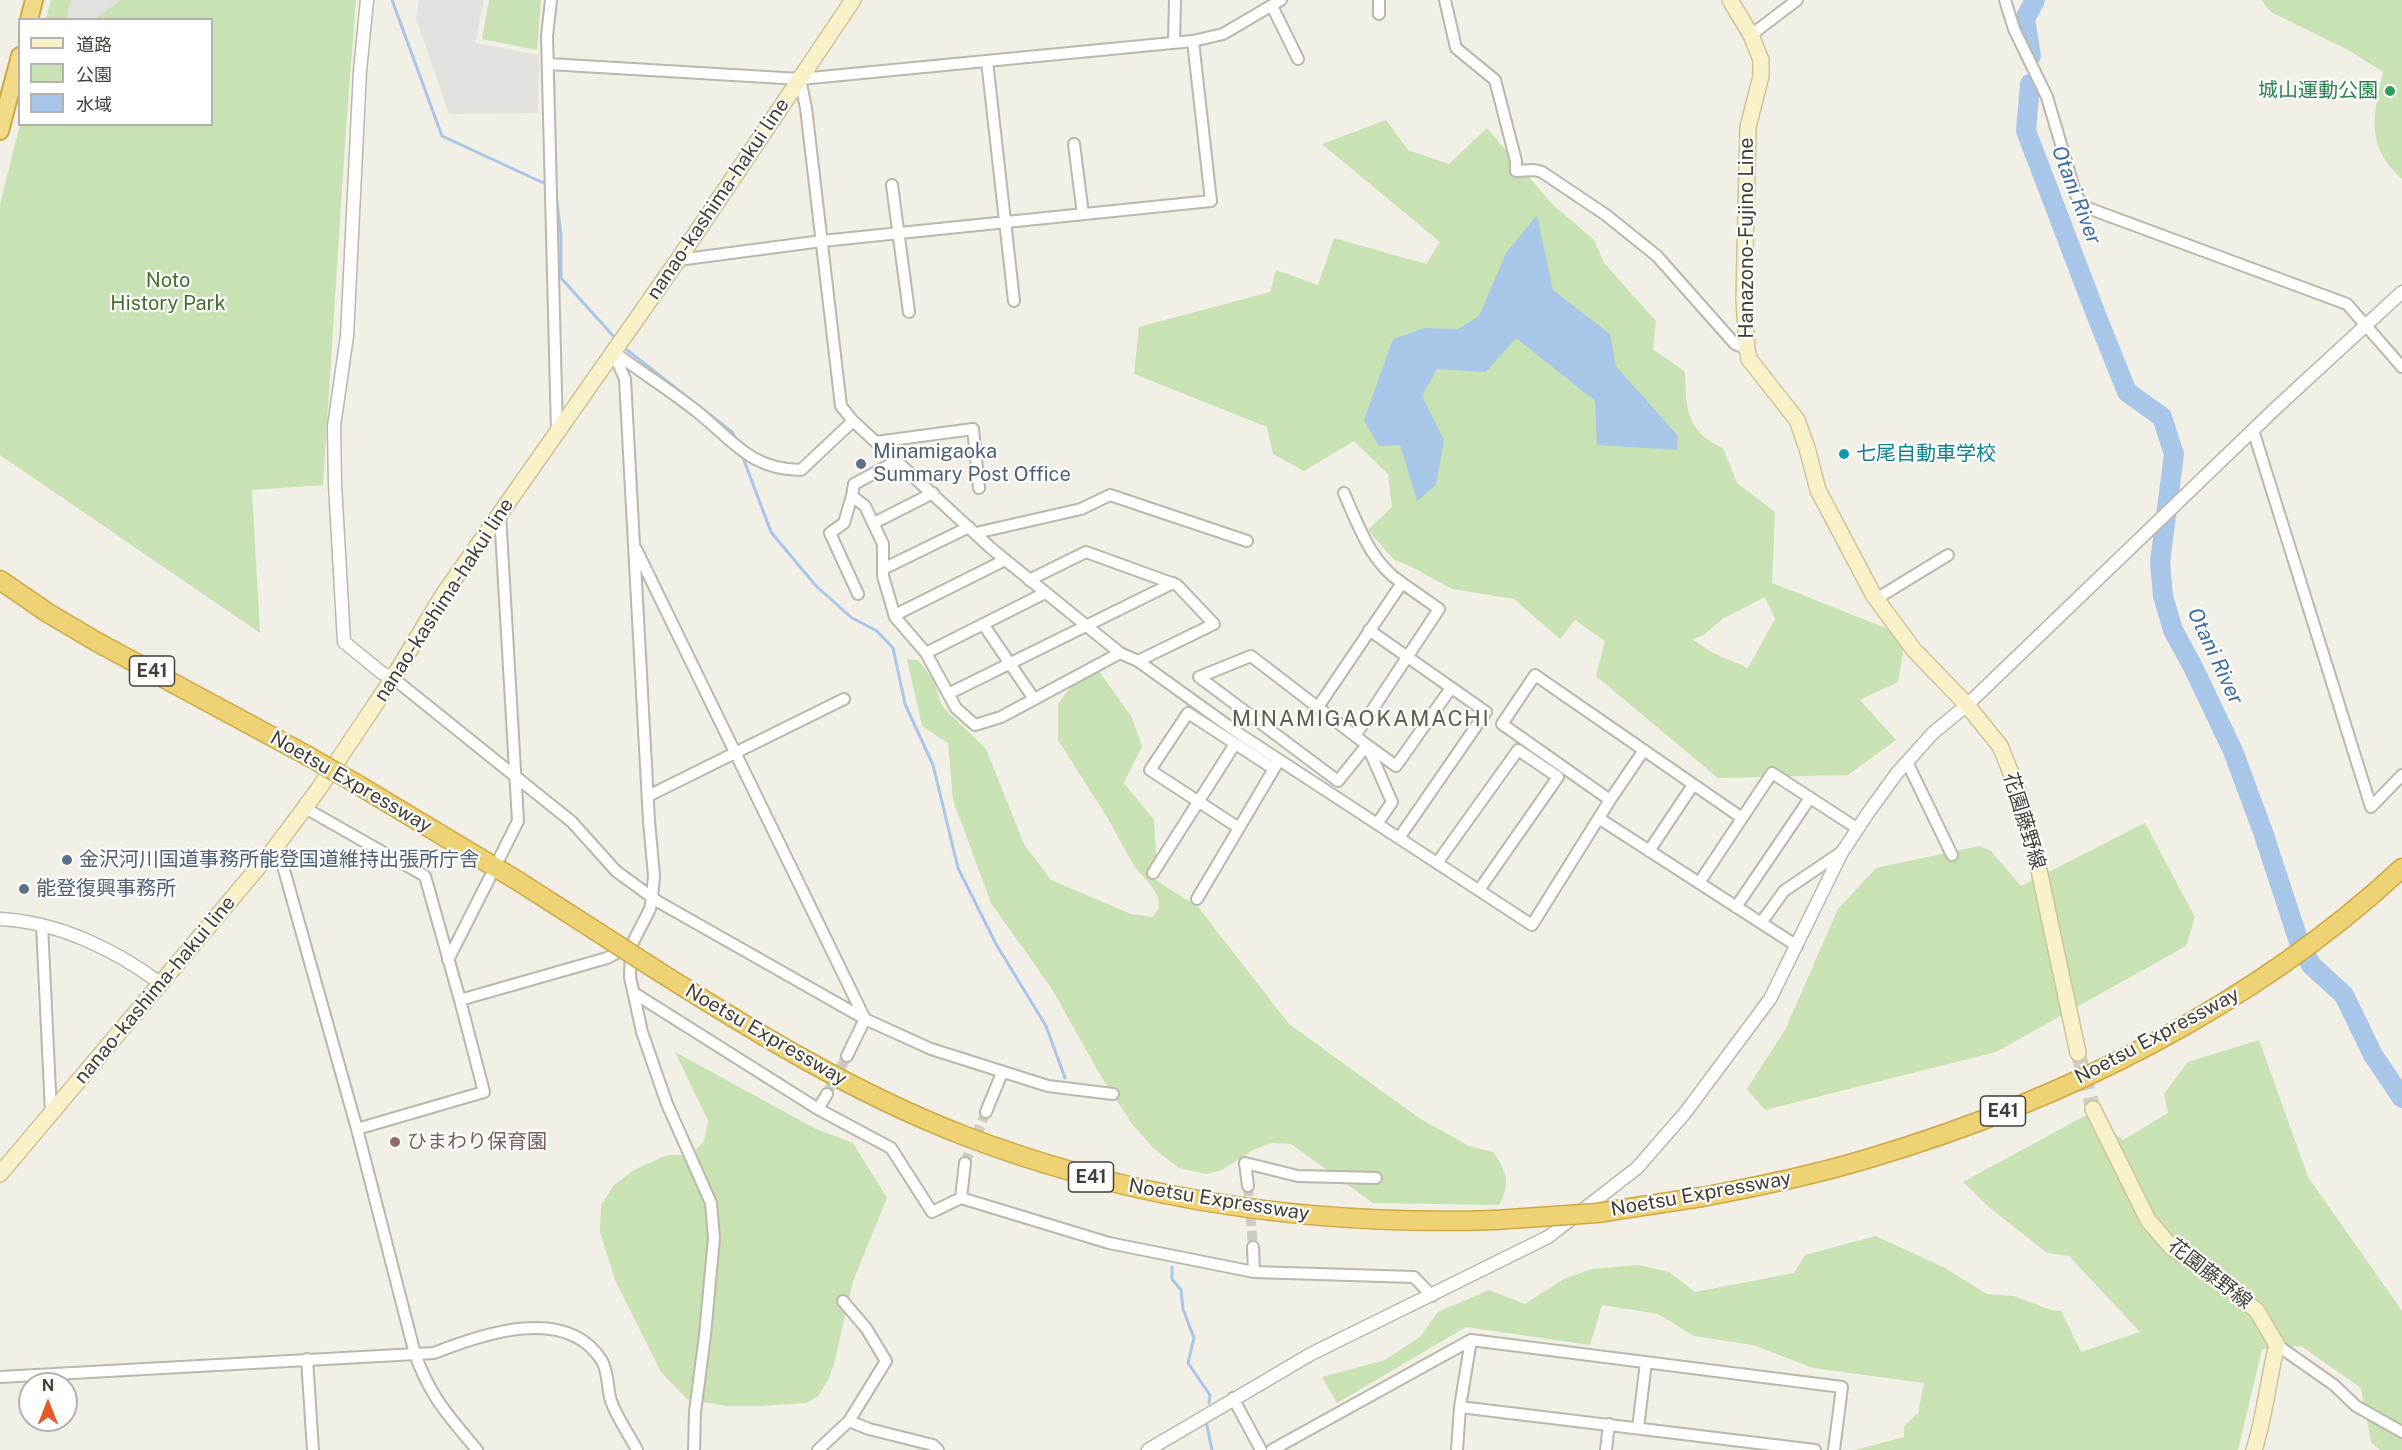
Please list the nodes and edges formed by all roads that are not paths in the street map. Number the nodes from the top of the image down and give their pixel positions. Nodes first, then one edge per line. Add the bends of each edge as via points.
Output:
1 (34, 0) edge
2 (367, 0) edge
3 (551, 0) edge
4 (853, 0) edge
5 (1175, 0) edge
6 (1379, 0) edge
7 (1445, 0) edge
8 (1730, 0) edge
9 (1797, 0) edge
10 (2005, 0) edge
11 (1276, 3) edge
12 (1379, 15) dead end
13 (30, 18) edge
14 (1751, 35) junction
15 (1193, 41) junction
16 (1174, 42) junction
17 (1298, 59) dead end
18 (987, 61) junction
19 (18, 64) edge
20 (549, 64) junction
21 (800, 79) junction
22 (0, 131) edge
23 (1074, 144) dead end
24 (892, 185) dead end
25 (1083, 214) junction
26 (1006, 222) junction
27 (899, 233) junction
28 (822, 241) junction
29 (678, 260) junction
30 (2402, 292) edge
31 (1014, 301) dead end
32 (909, 312) dead end
33 (2363, 325) junction
34 (617, 346) junction
35 (1747, 349) junction
36 (2402, 367) edge
37 (853, 422) junction
38 (2253, 430) junction
39 (557, 432) junction
40 (876, 442) junction
41 (897, 461) junction
42 (979, 488) dead end
43 (933, 493) junction
44 (1344, 493) dead end
45 (852, 496) junction
46 (500, 513) junction
47 (874, 523) junction
48 (973, 530) junction
49 (1247, 541) dead end
50 (634, 546) junction
51 (1948, 555) dead end
52 (1005, 560) junction
53 (883, 569) junction
54 (0, 580) edge
55 (1029, 580) junction
56 (1173, 583) junction
57 (1402, 583) junction
58 (1045, 593) junction
59 (858, 594) dead end
60 (1876, 599) junction
61 (895, 615) junction
62 (982, 624) junction
63 (1087, 627) junction
64 (1369, 630) junction
65 (926, 653) junction
66 (1120, 653) junction
67 (1408, 658) junction
68 (1138, 661) junction
69 (1011, 663) junction
70 (393, 678) junction
71 (1451, 688) junction
72 (948, 693) junction
73 (844, 699) dead end
74 (1034, 699) junction
75 (1967, 705) junction
76 (1318, 707) junction
77 (1355, 736) junction
78 (1235, 744) junction
79 (1367, 745) junction
80 (1644, 750) junction
81 (735, 751) junction
82 (1907, 762) junction
83 (1277, 764) junction
84 (1395, 766) junction
85 (2402, 775) edge
86 (516, 777) junction
87 (1384, 782) junction
88 (1693, 784) junction
89 (648, 796) junction
90 (1810, 798) junction
91 (1610, 800) junction
92 (1199, 802) junction
93 (305, 808) junction
94 (1742, 818) junction
95 (1600, 819) junction
96 (1377, 824) junction
97 (1239, 828) junction
98 (1857, 829) junction
99 (1399, 838) junction
100 (277, 845) junction
101 (1844, 849) junction
102 (1649, 851) junction
103 (1953, 855) dead end
104 (500, 857) dead end
105 (1437, 863) junction
106 (2402, 868) edge
107 (1153, 873) dead end
108 (490, 877) dead end
109 (1699, 883) junction
110 (1479, 890) junction
111 (652, 897) junction
112 (1197, 898) dead end
113 (1736, 907) junction
114 (0, 919) edge
115 (1761, 923) junction
116 (42, 925) junction
117 (631, 946) junction
118 (1797, 946) junction
119 (448, 960) junction
120 (160, 983) junction
121 (634, 993) junction
122 (460, 1000) junction
123 (866, 1018) junction
124 (2078, 1053) tunnel mouth
125 (847, 1056) tunnel mouth
126 (1002, 1073) junction
127 (827, 1094) tunnel mouth
128 (1113, 1094) dead end
129 (818, 1109) junction
130 (2093, 1109) tunnel mouth
131 (51, 1112) junction
132 (986, 1112) tunnel mouth
133 (357, 1129) junction
134 (965, 1163) tunnel mouth
135 (0, 1174) edge
136 (1376, 1178) dead end
137 (1248, 1186) tunnel mouth
138 (961, 1198) junction
139 (1253, 1247) tunnel mouth
140 (1254, 1272) junction
141 (1432, 1296) junction
142 (843, 1301) dead end
143 (1471, 1340) junction
144 (2277, 1345) junction
145 (415, 1354) junction
146 (307, 1359) junction
147 (1646, 1362) junction
148 (0, 1377) edge
149 (1233, 1398) junction
150 (1461, 1407) junction
151 (849, 1421) junction
152 (1609, 1424) junction
153 (1638, 1428) junction
154 (2402, 1431) edge
155 (1153, 1449) edge
156 (313, 1450) edge
157 (477, 1450) edge
158 (637, 1450) edge
159 (694, 1450) edge
160 (818, 1450) edge
161 (938, 1450) edge
162 (1261, 1450) edge
163 (1272, 1450) edge
164 (1457, 1450) edge
165 (1606, 1450) edge
166 (1815, 1450) edge
167 (1834, 1450) edge
168 (2254, 1450) edge

1 - 13 highway
2 - 70 street via 347,336 334,426 335,484 344,642 382,674
3 - 20 street
4 - 21 main road, nanao-kashima-hakui line
5 - 16 street
6 - 12 street
7 - 35 street via 1456,48 1495,80 1516,171 1542,172 1637,238 1735,344
8 - 14 main road, Hanazono-Fujino Line
9 - 14 street
10 - 33 street via 2014,29 2047,98 2076,195 2085,207 2346,304
11 - 15 street via 1223,34
11 - 17 street
14 - 35 main road, Hanazono-Fujino Line via 1761,60 1761,76 1748,127
15 - 16 street
15 - 25 street via 1211,201
16 - 18 street
18 - 21 street
18 - 26 street
19 - 22 highway
20 - 21 street
20 - 39 street
21 - 28 street
21 - 29 main road, nanao-kashima-hakui line
23 - 25 street
24 - 27 street
25 - 26 street
26 - 27 street
26 - 31 street
27 - 28 street
27 - 32 street
28 - 29 street
28 - 37 street via 841,406
29 - 34 main road, nanao-kashima-hakui line
30 - 33 street
33 - 36 street
33 - 38 street
34 - 37 street via 733,445 779,470 801,470
34 - 39 main road, nanao-kashima-hakui line
34 - 50 street via 625,379
35 - 60 main road, Hanazono-Fujino Line via 1755,367 1797,420 1818,490
37 - 40 street
38 - 75 street
38 - 85 street via 2371,807
39 - 46 main road, nanao-kashima-hakui line
40 - 41 street
40 - 42 street via 972,429
41 - 43 street
41 - 45 street via 854,483
43 - 47 street
43 - 48 street
44 - 57 street via 1364,539
45 - 47 street via 866,506
45 - 59 street via 844,523 831,533
46 - 70 main road, nanao-kashima-hakui line via 443,595
46 - 86 street
47 - 53 street via 883,544
48 - 49 street via 1081,509 1110,495
48 - 52 street
48 - 53 street
50 - 81 street
50 - 89 street
51 - 60 street
52 - 55 street
52 - 61 street
53 - 61 street
54 - 106 highway, Noetsu Expressway / E41, bridge via 97,642 355,783 782,1048 853,1085 964,1135 1074,1172 1140,1189 1258,1210 1385,1221 1495,1220 1597,1213 1702,1197 1869,1158 2029,1101 2167,1035 2280,965
55 - 56 street via 1086,552
55 - 58 street
56 - 63 street
56 - 68 street via 1214,624
57 - 64 street
57 - 67 street via 1439,609
58 - 62 street
58 - 63 street
60 - 75 main road, Hanazono-Fujino Line via 1914,650
61 - 65 street
62 - 65 street
62 - 69 street
63 - 66 street
63 - 69 street
64 - 67 street
64 - 76 street
65 - 72 street
66 - 68 street
66 - 74 street
67 - 71 street
67 - 77 street
68 - 83 street
69 - 72 street
69 - 74 street
70 - 86 street
70 - 93 main road, nanao-kashima-hakui line
71 - 84 street
71 - 99 street via 1486,712
72 - 74 street via 956,708 975,725 1001,717
73 - 81 street
75 - 82 street via 1933,733
75 - 124 main road, 花園藤野線 via 2000,746 2019,793
76 - 77 street
76 - 79 street via 1251,657 1199,677 1338,781
77 - 79 street
78 - 83 street
78 - 92 street
78 - 92 street via 1188,713 1149,770
79 - 84 street
79 - 87 street
80 - 88 street
80 - 91 street
80 - 91 street via 1535,675 1502,724
81 - 89 street
81 - 123 street
82 - 98 street
82 - 103 street
83 - 96 street
83 - 97 street
84 - 87 street
86 - 104 street via 518,821
86 - 111 street via 572,822 616,871
87 - 96 street via 1392,802
88 - 94 street
88 - 102 street
89 - 111 street
90 - 94 street via 1772,773
90 - 98 street
90 - 113 street
91 - 95 street
92 - 97 street
92 - 107 street
93 - 100 main road, nanao-kashima-hakui line
93 - 119 street via 425,876
94 - 109 street
95 - 102 street
95 - 110 street via 1532,925
96 - 99 street
97 - 112 street
98 - 101 street
99 - 105 street
100 - 120 main road, nanao-kashima-hakui line
100 - 133 street
101 - 115 street via 1784,891
101 - 118 street
102 - 109 street
105 - 110 street
105 - 110 street via 1518,750 1558,777
108 - 119 street
109 - 113 street
111 - 117 street
111 - 123 street
113 - 115 street
114 - 116 street
115 - 118 street
116 - 120 street via 112,952
116 - 131 street
117 - 121 street
117 - 122 street via 607,958
118 - 141 street via 1770,999 1668,1134 1637,1168 1548,1237
119 - 122 street
120 - 131 main road, nanao-kashima-hakui line
121 - 129 street
121 - 159 street via 642,1032 667,1104 711,1203 714,1238
122 - 133 street via 484,1092
123 - 125 street
123 - 126 street via 931,1049
126 - 128 street via 1048,1086
126 - 132 street
127 - 129 street
129 - 138 street via 891,1148 932,1212
130 - 144 main road, 花園藤野線 via 2148,1220 2172,1248 2223,1282 2257,1311
131 - 135 main road, nanao-kashima-hakui line
133 - 145 street
134 - 138 street
136 - 137 street via 1298,1176 1245,1163
138 - 140 street via 1109,1243
139 - 140 street
140 - 141 street via 1414,1277
141 - 149 street via 1356,1330
142 - 151 street via 886,1361
143 - 147 street
143 - 150 street
143 - 163 street
144 - 154 street via 2334,1385 2356,1406
144 - 168 main road
145 - 146 street
145 - 157 street via 435,1401
145 - 158 street via 434,1353 513,1328 534,1328 581,1339 603,1363 611,1401
146 - 148 street
146 - 156 street
147 - 153 street
147 - 167 street via 1842,1387
149 - 155 street
149 - 162 street
150 - 152 street
150 - 164 street
151 - 160 street
151 - 161 street via 869,1430 933,1445
152 - 153 street
152 - 165 street
153 - 166 street

